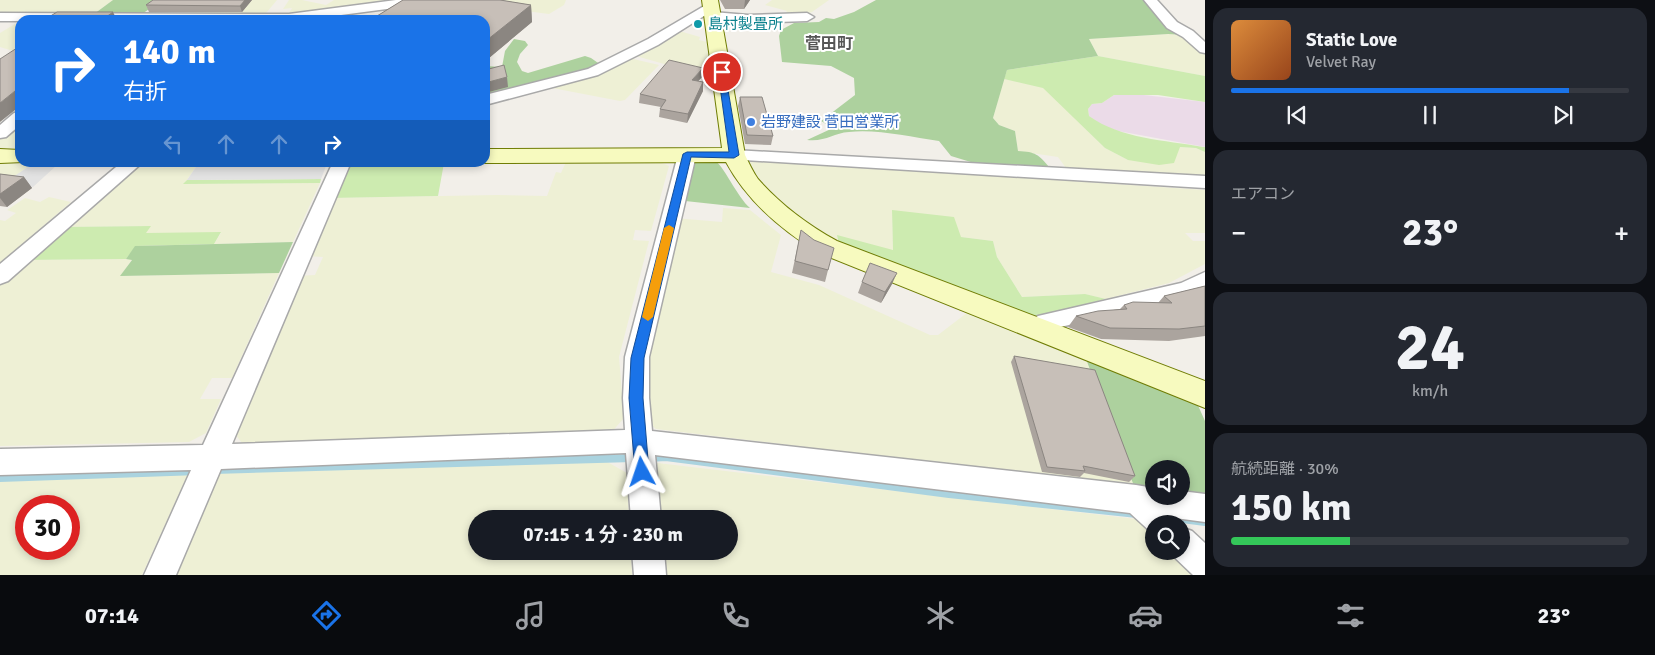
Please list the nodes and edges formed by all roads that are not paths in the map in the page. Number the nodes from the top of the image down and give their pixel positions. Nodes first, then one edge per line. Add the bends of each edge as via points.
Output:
1 (425, 0) edge
2 (1150, 0) edge
3 (712, 7) edge
4 (312, 15) edge
5 (0, 17) edge
6 (15, 17) edge
7 (807, 17) dead end
8 (1205, 49) edge
9 (490, 99) edge
10 (15, 121) edge
11 (0, 133) edge
12 (687, 154) junction
13 (734, 155) junction
14 (0, 156) edge
15 (490, 156) edge
16 (15, 157) edge
17 (128, 167) edge
18 (340, 167) edge
19 (1205, 182) edge
20 (0, 276) edge
21 (1205, 280) edge
22 (1034, 328) junction
23 (1205, 396) edge
24 (639, 440) junction
25 (211, 457) junction
26 (0, 462) edge
27 (1136, 499) junction
28 (1205, 508) edge
29 (645, 510) edge
30 (1153, 515) edge
31 (1190, 550) edge
32 (649, 560) edge
33 (1205, 564) edge
34 (160, 575) edge
35 (650, 575) edge

1 - 4 street
2 - 8 street via 1172,25
3 - 7 street via 748,19
3 - 9 street via 593,72
3 - 13 street
5 - 6 street
10 - 11 street
12 - 13 street
12 - 15 street
12 - 24 street via 638,358
13 - 19 street
13 - 22 street via 748,181 769,203 828,248
14 - 16 street
17 - 20 street
18 - 25 street
21 - 22 street via 1187,289 1046,322
22 - 23 street
24 - 25 street
24 - 27 street
24 - 29 street
25 - 26 street
25 - 34 street
27 - 28 street
27 - 30 street
31 - 33 street
32 - 35 street

